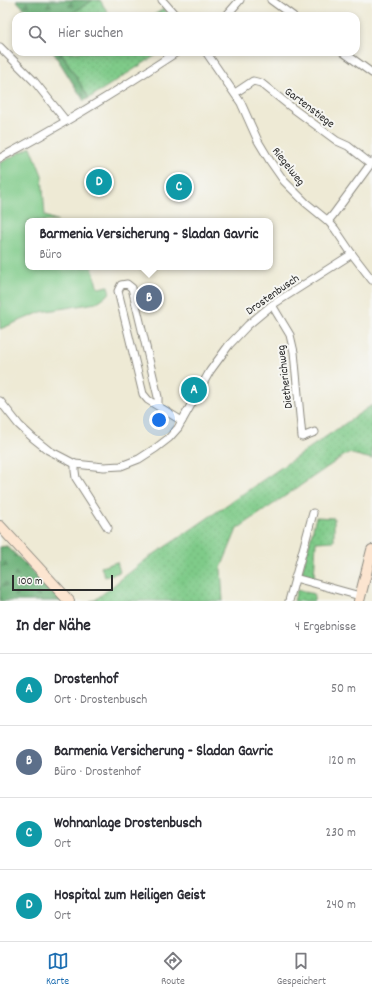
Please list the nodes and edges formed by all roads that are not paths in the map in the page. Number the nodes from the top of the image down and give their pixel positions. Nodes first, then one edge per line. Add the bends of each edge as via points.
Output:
1 (162, 0) edge
2 (240, 0) edge
3 (271, 0) edge
4 (172, 12) edge
5 (230, 12) edge
6 (288, 12) edge
7 (0, 47) edge
8 (171, 56) edge
9 (209, 56) edge
10 (349, 56) edge
11 (372, 73) edge
12 (235, 93) junction
13 (66, 121) junction
14 (0, 158) edge
15 (371, 163) edge
16 (328, 221) junction
17 (352, 254) junction
18 (372, 280) edge
19 (272, 305) junction
20 (0, 401) edge
21 (158, 406) junction
22 (182, 421) junction
23 (315, 432) dead end
24 (75, 464) junction
25 (313, 513) dead end
26 (0, 526) edge
27 (108, 528) dead end
28 (372, 550) edge
29 (295, 578) junction
30 (359, 599) edge
31 (70, 601) edge
32 (289, 601) edge

1 - 4 street
2 - 5 street
3 - 6 street
7 - 13 street via 34,81
8 - 13 street
9 - 12 street, Riegelweg
10 - 11 street
12 - 15 street, Gartenstiege via 253,81 260,83 337,142 348,146
12 - 16 street, Riegelweg via 274,168 306,203
13 - 14 street
15 - 16 street
16 - 17 street, Riegelweg
17 - 18 street, Riegelweg
17 - 19 street, Drostenbusch
19 - 22 street, Drostenbusch via 229,345 210,371
19 - 23 street, Dietherichweg via 290,335 294,352 302,437
20 - 24 street, Drostenbusch via 33,438 48,450
21 - 21 street via 132,288 128,284 120,285 118,291 143,394
21 - 22 street
22 - 24 street, Drostenbusch via 169,438 136,460 121,466
24 - 27 street via 76,478
25 - 29 street
26 - 31 main road
28 - 30 main road
29 - 30 street
29 - 32 street

